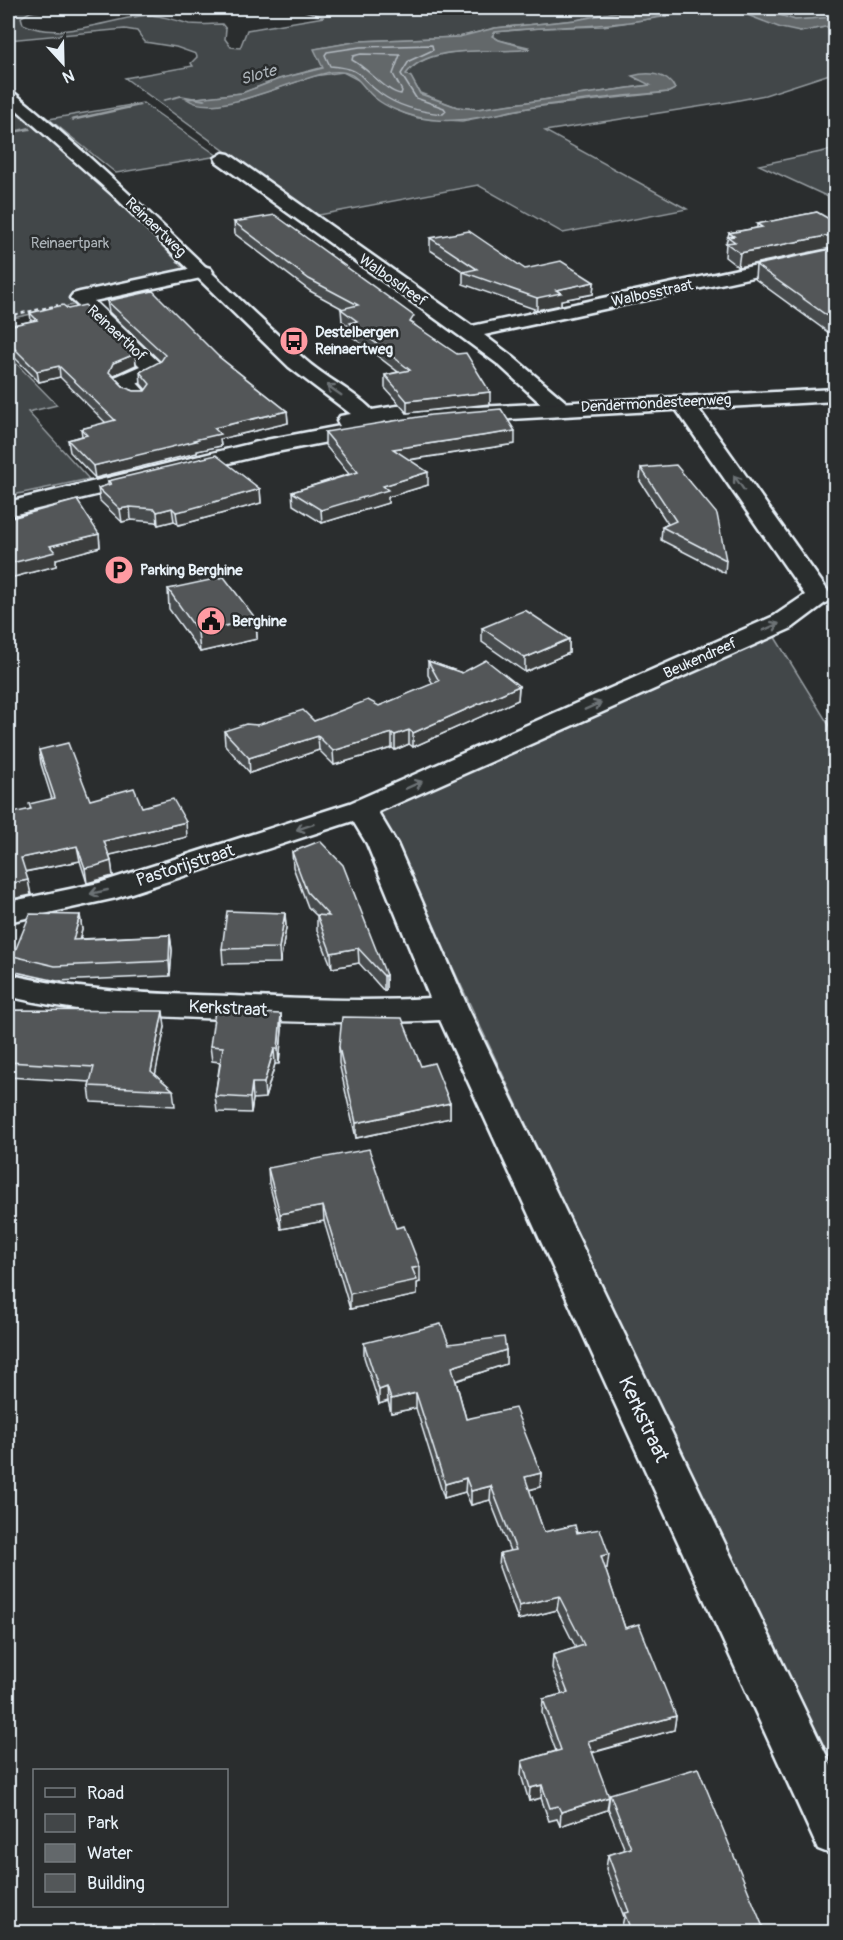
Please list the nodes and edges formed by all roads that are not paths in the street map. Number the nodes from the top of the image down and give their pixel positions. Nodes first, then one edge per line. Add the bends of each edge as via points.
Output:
1 (8, 95) edge
2 (223, 158) dead end
3 (836, 253) edge
4 (203, 272) junction
5 (468, 333) junction
6 (298, 366) junction
7 (836, 395) edge
8 (138, 396) edge
9 (682, 402) junction
10 (559, 408) junction
11 (330, 420) junction
12 (370, 422) junction
13 (8, 509) edge
14 (361, 809) junction
15 (8, 912) edge
16 (8, 985) edge
17 (451, 1008) junction
18 (836, 1831) edge

1 - 4 street, Reinaertweg via 57,134
2 - 5 street, Walbosdreef
3 - 5 street, Walbosstraat
4 - 6 street, Reinaertweg
4 - 8 street, Reinaerthof via 80,298 154,367 123,382
5 - 10 street, Walbosdreef
6 - 11 street, Reinaertweg
12 -> 6 street, Reinaertweg via 352,403
7 - 9 street, Dendermondesteenweg
9 - 10 street, Dendermondesteenweg
14 -> 9 street, Beukendreef via 783,622 819,596
10 - 12 street, Dendermondesteenweg
11 - 12 street, Dendermondesteenweg
11 - 13 street, Dendermondesteenweg via 272,446
14 -> 15 street, Pastorijstraat via 105,891
14 - 17 street, Kerkstraat via 382,844
16 - 17 street, Kerkstraat via 106,1002 331,1012
17 - 18 street, Kerkstraat

